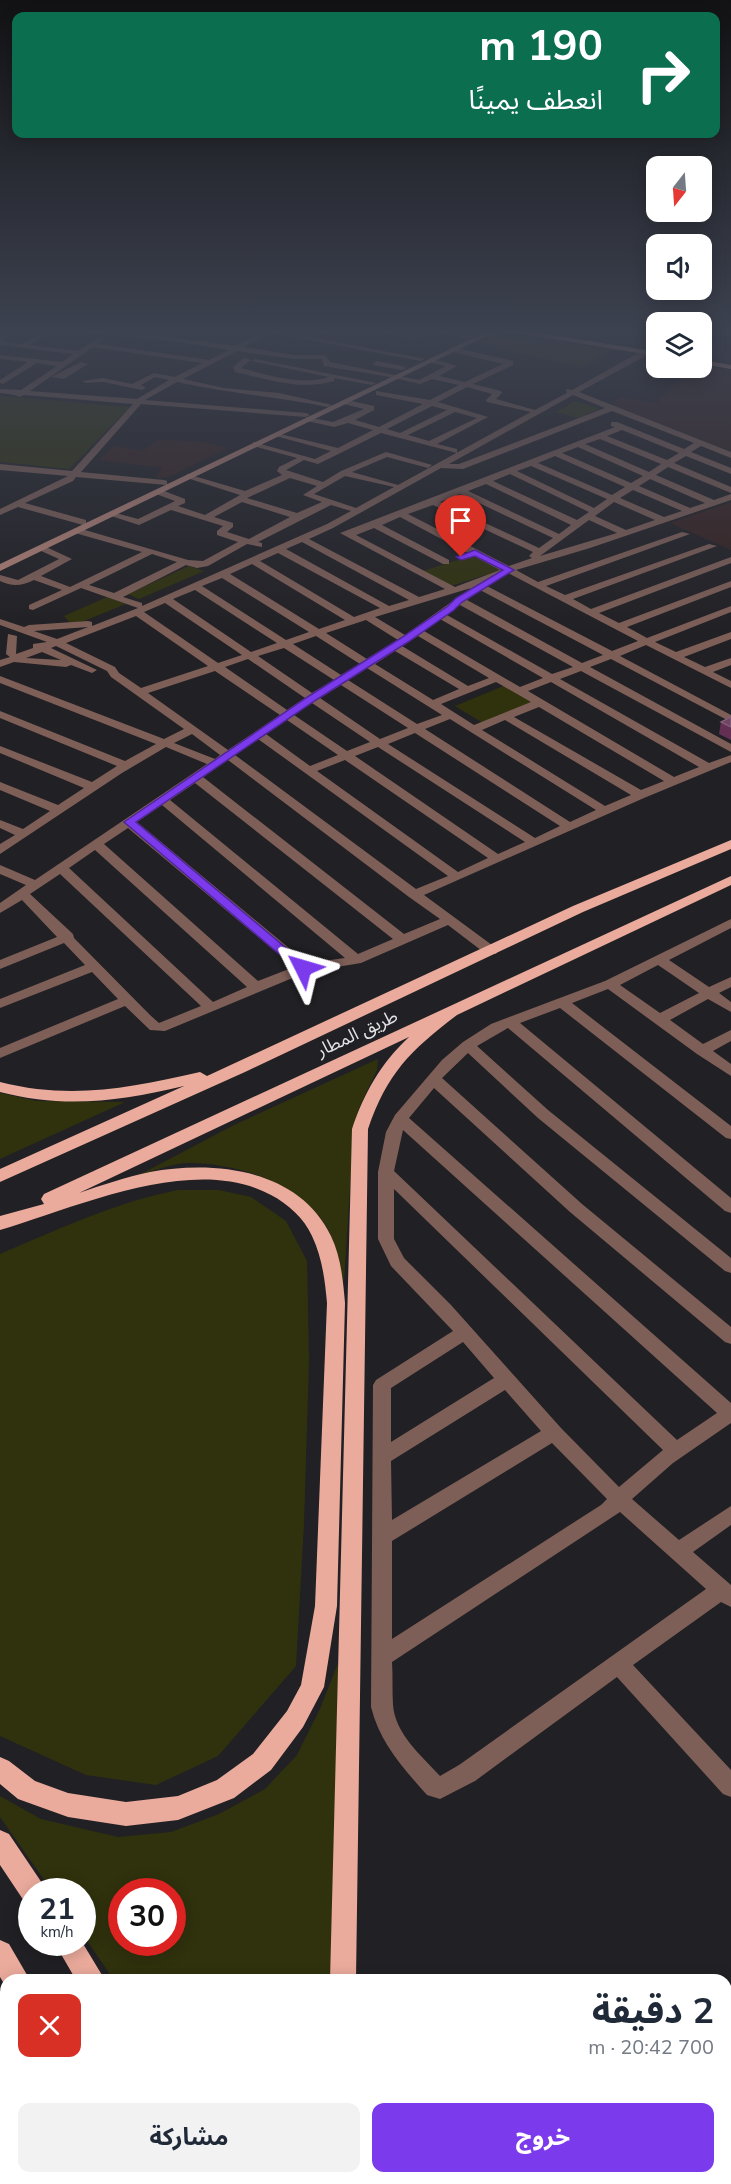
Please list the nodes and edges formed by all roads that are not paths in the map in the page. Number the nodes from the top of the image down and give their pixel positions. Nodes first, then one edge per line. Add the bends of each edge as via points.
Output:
1 (113, 432) edge
2 (278, 432) edge
3 (281, 432) edge
4 (377, 432) edge
5 (387, 432) edge
6 (409, 432) edge
7 (456, 432) edge
8 (494, 432) edge
9 (496, 432) edge
10 (551, 432) edge
11 (611, 432) edge
12 (634, 432) edge
13 (674, 432) edge
14 (276, 435) junction
15 (401, 436) junction
16 (601, 436) junction
17 (700, 442) junction
18 (256, 444) junction
19 (430, 444) junction
20 (578, 444) junction
21 (454, 451) junction
22 (554, 453) junction
23 (684, 453) junction
24 (338, 454) junction
25 (731, 455) edge
26 (304, 457) junction
27 (354, 459) dead end
28 (315, 462) junction
29 (365, 462) junction
30 (531, 463) junction
31 (668, 464) junction
32 (428, 465) junction
33 (441, 465) junction
34 (0, 467) edge
35 (731, 471) edge
36 (196, 472) junction
37 (512, 472) junction
38 (344, 473) junction
39 (76, 474) junction
40 (649, 475) junction
41 (292, 476) junction
42 (487, 481) junction
43 (324, 485) junction
44 (394, 485) junction
45 (161, 487) junction
46 (631, 487) junction
47 (731, 490) edge
48 (461, 491) junction
49 (243, 497) junction
50 (731, 497) edge
51 (612, 499) junction
52 (329, 501) junction
53 (434, 502) junction
54 (713, 503) junction
55 (18, 504) junction
56 (170, 507) junction
57 (352, 508) junction
58 (690, 511) junction
59 (0, 512) edge
60 (402, 514) junction
61 (593, 514) junction
62 (112, 515) junction
63 (298, 516) junction
64 (206, 518) junction
65 (660, 521) junction
66 (326, 525) junction
67 (376, 525) junction
68 (579, 525) junction
69 (73, 530) junction
70 (626, 533) junction
71 (350, 534) junction
72 (685, 534) junction
73 (561, 538) junction
74 (303, 539) junction
75 (248, 542) junction
76 (712, 546) junction
77 (42, 548) junction
78 (268, 548) junction
79 (280, 550) junction
80 (151, 551) junction
81 (540, 552) junction
82 (475, 553) junction
83 (731, 554) edge
84 (731, 560) edge
85 (254, 561) junction
86 (0, 562) edge
87 (185, 562) junction
88 (446, 562) junction
89 (525, 563) junction
90 (0, 568) edge
91 (510, 570) junction
92 (418, 571) junction
93 (223, 574) junction
94 (33, 576) junction
95 (496, 576) junction
96 (0, 578) edge
97 (731, 584) edge
98 (81, 585) junction
99 (538, 585) junction
100 (195, 586) junction
101 (481, 586) junction
102 (70, 590) junction
103 (434, 596) junction
104 (115, 597) junction
105 (166, 599) junction
106 (455, 599) junction
107 (564, 599) junction
108 (417, 600) junction
109 (33, 608) dead end
110 (137, 609) junction
111 (388, 609) junction
112 (731, 609) edge
113 (591, 612) junction
114 (440, 615) junction
115 (367, 616) junction
116 (354, 621) junction
117 (0, 622) edge
118 (88, 624) junction
119 (619, 627) junction
120 (417, 631) junction
121 (0, 632) edge
122 (13, 632) junction
123 (317, 633) junction
124 (731, 635) edge
125 (53, 640) junction
126 (647, 642) junction
127 (400, 643) junction
128 (285, 644) junction
129 (38, 646) junction
130 (249, 655) junction
131 (676, 656) junction
132 (11, 657) junction
133 (612, 657) junction
134 (0, 658) edge
135 (731, 661) edge
136 (367, 663) junction
137 (0, 664) edge
138 (218, 667) junction
139 (86, 668) junction
140 (582, 668) junction
141 (705, 671) junction
142 (115, 675) junction
143 (497, 678) junction
144 (0, 679) edge
145 (341, 680) junction
146 (551, 680) junction
147 (731, 685) edge
148 (468, 690) junction
149 (519, 691) junction
150 (141, 692) junction
151 (312, 698) junction
152 (539, 703) junction
153 (432, 704) junction
154 (0, 714) edge
155 (288, 715) junction
156 (451, 715) junction
157 (505, 716) junction
158 (720, 725) edge
159 (416, 729) junction
160 (473, 729) junction
161 (192, 730) junction
162 (258, 734) junction
163 (165, 742) junction
164 (379, 743) junction
165 (731, 749) edge
166 (0, 750) edge
167 (228, 755) junction
168 (346, 757) junction
169 (731, 758) edge
170 (216, 763) junction
171 (127, 766) junction
172 (709, 768) junction
173 (309, 770) junction
174 (195, 777) junction
175 (674, 782) junction
176 (0, 786) edge
177 (93, 787) junction
178 (640, 795) junction
179 (163, 800) junction
180 (58, 810) junction
181 (605, 811) junction
182 (129, 822) junction
183 (0, 824) edge
184 (568, 826) junction
185 (24, 834) junction
186 (533, 842) junction
187 (731, 844) edge
188 (97, 845) junction
189 (0, 850) edge
190 (497, 859) junction
191 (0, 869) edge
192 (62, 869) junction
193 (457, 877) junction
194 (731, 880) edge
195 (36, 885) junction
196 (23, 894) junction
197 (414, 894) junction
198 (0, 909) edge
199 (449, 920) junction
200 (731, 923) edge
201 (68, 937) junction
202 (403, 940) junction
203 (491, 951) junction
204 (357, 960) junction
205 (660, 960) junction
206 (0, 965) edge
207 (96, 966) junction
208 (303, 968) junction
209 (731, 981) edge
210 (610, 984) junction
211 (256, 987) junction
212 (709, 993) junction
213 (127, 1000) junction
214 (562, 1002) junction
215 (0, 1004) edge
216 (211, 1008) junction
217 (731, 1008) edge
218 (454, 1009) junction
219 (659, 1020) junction
220 (511, 1023) junction
221 (731, 1035) edge
222 (468, 1045) junction
223 (702, 1051) junction
224 (0, 1053) edge
225 (239, 1068) junction
226 (731, 1071) edge
227 (434, 1079) junction
228 (0, 1087) edge
229 (400, 1119) junction
230 (731, 1134) edge
231 (386, 1172) junction
232 (0, 1176) edge
233 (731, 1207) edge
234 (0, 1223) edge
235 (731, 1267) edge
236 (464, 1333) junction
237 (731, 1337) edge
238 (506, 1380) junction
239 (731, 1413) edge
240 (554, 1433) junction
241 (676, 1451) junction
242 (381, 1458) junction
243 (618, 1498) junction
244 (731, 1514) edge
245 (381, 1537) junction
246 (678, 1552) junction
247 (726, 1594) edge
248 (381, 1658) junction
249 (618, 1664) junction
250 (0, 1769) edge
251 (731, 1786) edge
252 (0, 1843) edge
253 (24, 1878) edge
254 (0, 1953) edge
255 (76, 1956) edge
256 (13, 1974) edge
257 (88, 1974) edge
258 (343, 1974) edge

1 - 39 street
2 - 36 main road
3 - 14 main road
4 - 24 street
5 - 15 street
6 - 15 street
7 - 19 street
8 - 21 street
9 - 33 street
10 - 33 street via 460,467
11 - 16 street
12 - 23 street
13 - 17 street
14 - 18 main road
14 - 24 street
15 - 19 street
16 - 20 street
16 - 31 street
17 - 23 street
17 - 25 street
18 - 26 street
18 - 36 main road
19 - 21 street
20 - 22 street
20 - 40 street
21 - 32 street
22 - 30 street
22 - 46 street
23 - 31 street
23 - 35 street
24 - 28 street
26 - 28 street
26 - 41 street via 282,469
27 - 29 street
28 - 41 street
29 - 32 street via 386,454
29 - 38 street
30 - 37 street
30 - 51 street
31 - 40 street
31 - 47 street
32 - 44 street
33 - 66 street
34 - 39 street
36 - 45 main road
36 - 49 street
37 - 42 street
37 - 61 street
38 - 43 street
38 - 44 street
39 - 45 street
39 - 55 street
40 - 46 street
40 - 54 street
41 - 43 street
41 - 49 street
42 - 48 street
42 - 68 street
43 - 52 street via 307,495
44 - 57 street
45 - 56 street via 182,500
45 - 62 main road
45 - 69 main road
46 - 51 street
46 - 58 street
48 - 53 street
48 - 73 street
49 - 63 street
49 - 64 street
50 - 54 street
51 - 61 street
51 - 65 street
52 - 57 street
52 - 63 street
53 - 60 street
53 - 81 street
54 - 58 street
55 - 59 street
55 - 69 street
56 - 62 street via 139,522
56 - 64 street
57 - 66 street
58 - 65 street
60 - 67 street
60 - 82 street
61 - 68 street
61 - 70 street
62 - 69 main road
63 - 75 street
64 - 75 street via 229,524 220,533
65 - 70 street
65 - 72 street
66 - 71 street
66 - 74 street
66 - 78 street
67 - 71 street
67 - 88 street
68 - 73 street
69 - 77 main road
69 - 80 street
69 - 86 main road
70 - 89 street
71 - 92 street
72 - 76 street
72 - 99 street
73 - 81 street
74 - 79 street
74 - 108 street
75 - 78 street
75 - 87 street via 205,564
76 - 83 street
76 - 107 street
77 - 90 main road
77 - 94 street via 67,559
78 - 110 street
79 - 85 street
79 - 111 street
80 - 87 street
80 - 98 street
81 - 89 street
82 - 88 street
82 - 91 street
84 - 113 street
85 - 93 street
85 - 116 street
87 - 104 street
88 - 92 street
89 - 91 street
91 - 95 street
91 - 99 street
92 - 106 street
93 - 100 street
93 - 123 street
94 - 96 street via 18,583
94 - 102 street
95 - 101 street
95 - 106 street
97 - 119 street
98 - 102 street
98 - 104 street
99 - 107 street
100 - 105 street
100 - 128 street
101 - 106 street
101 - 133 street
102 - 109 street
103 - 106 street
103 - 106 street
103 - 108 street
104 - 110 street
105 - 110 street
105 - 130 street
106 - 114 street
106 - 140 street
107 - 113 street
108 - 111 street
110 - 118 street
110 - 125 street
110 - 138 street
111 - 115 street
112 - 126 street
113 - 119 street
114 - 120 street
114 - 146 street
115 - 116 street
115 - 127 street
116 - 123 street
117 - 122 street
118 - 122 street
118 - 125 street
119 - 126 street
120 - 127 street
120 - 143 street
121 - 122 street
122 - 125 street
122 - 129 street
122 - 132 street
123 - 128 street
123 - 136 street
124 - 131 street
125 - 129 street
125 - 142 street via 111,669
126 - 131 street
126 - 133 street
127 - 136 street
127 - 148 street
128 - 130 street
128 - 145 street
129 - 132 street
129 - 139 street
130 - 138 street
130 - 151 street
131 - 141 street
132 - 134 street
132 - 137 street
132 - 139 street
133 - 140 street
133 - 158 street
135 - 141 street
136 - 145 street
136 - 153 street
138 - 150 street
138 - 155 street
139 - 142 street
140 - 146 street
140 - 158 street
141 - 147 street
142 - 150 street
143 - 148 street
143 - 149 street
144 - 163 street
145 - 151 street
145 - 159 street
146 - 149 street
146 - 172 street
148 - 153 street
149 - 152 street
150 - 161 street
151 - 155 street
151 - 164 street
152 - 157 street
152 - 175 street
153 - 156 street
154 - 171 street
155 - 162 street
155 - 168 street
156 - 159 street
156 - 160 street
157 - 160 street
157 - 178 street
158 - 165 street
159 - 164 street
159 - 184 street
160 - 181 street
161 - 163 street
161 - 167 street
162 - 167 street
162 - 173 street
163 - 170 street
163 - 171 street
164 - 168 street
164 - 186 street
166 - 177 street
167 - 170 street
167 - 197 street
168 - 173 street
168 - 190 street
169 - 172 street
170 - 174 street
171 - 177 street
172 - 175 street
173 - 193 street
174 - 179 street
174 - 202 street
175 - 178 street
176 - 180 street
177 - 180 street
178 - 181 street
179 - 182 street
179 - 204 street
180 - 185 street
181 - 184 street
182 - 188 street
182 - 208 street
183 - 185 street
184 - 186 street
185 - 189 street
186 - 190 street
187 - 203 highway, طريق المطار
188 - 192 street
188 - 211 street
190 - 193 street
191 - 195 street
192 - 195 street
192 - 216 street
193 - 197 street
194 - 218 highway, طريق المطار
195 - 196 street
196 - 198 street
196 - 201 street
197 - 199 street
199 - 202 street
199 - 203 street
200 - 205 street
201 - 206 street
201 - 207 street
202 - 204 street
203 - 225 highway, طريق المطار
204 - 208 street
205 - 210 street
205 - 212 street
207 - 213 street
207 - 215 street
208 - 211 street
209 - 212 street
210 - 214 street
210 - 219 street
211 - 216 street
212 - 217 street
212 - 219 street
213 - 216 street via 160,1028
213 - 224 street
214 - 220 street
214 - 230 street
218 - 234 highway, طريق المطار
218 - 258 highway via 411,1043 383,1074 360,1129
219 - 223 street
220 - 222 street via 496,1027
220 - 233 street
221 - 223 street
222 - 227 street
222 - 235 street via 543,1114
223 - 226 street
225 - 228 highway via 133,1093 88,1099 39,1096
225 - 232 highway, طريق المطار
227 - 229 street
227 - 237 street via 576,1209
229 - 231 street
229 - 239 street
231 - 236 street via 389,1249
231 - 241 street
234 - 250 highway via 158,1176 220,1174 252,1180 299,1206 317,1227 332,1268 336,1304 326,1606 312,1688 295,1719 262,1762 225,1789 177,1808 126,1814 68,1805 27,1790
236 - 238 street
236 - 242 street via 382,1385
238 - 240 street
238 - 242 street
239 - 241 street
240 - 243 street
240 - 245 street
241 - 243 street
242 - 245 street
243 - 246 street
243 - 248 street via 608,1510
244 - 246 street
245 - 248 street
246 - 247 street
247 - 249 street
248 - 249 street via 384,1724 435,1787 441,1788
249 - 251 street
252 - 253 highway
254 - 256 highway
255 - 257 highway

